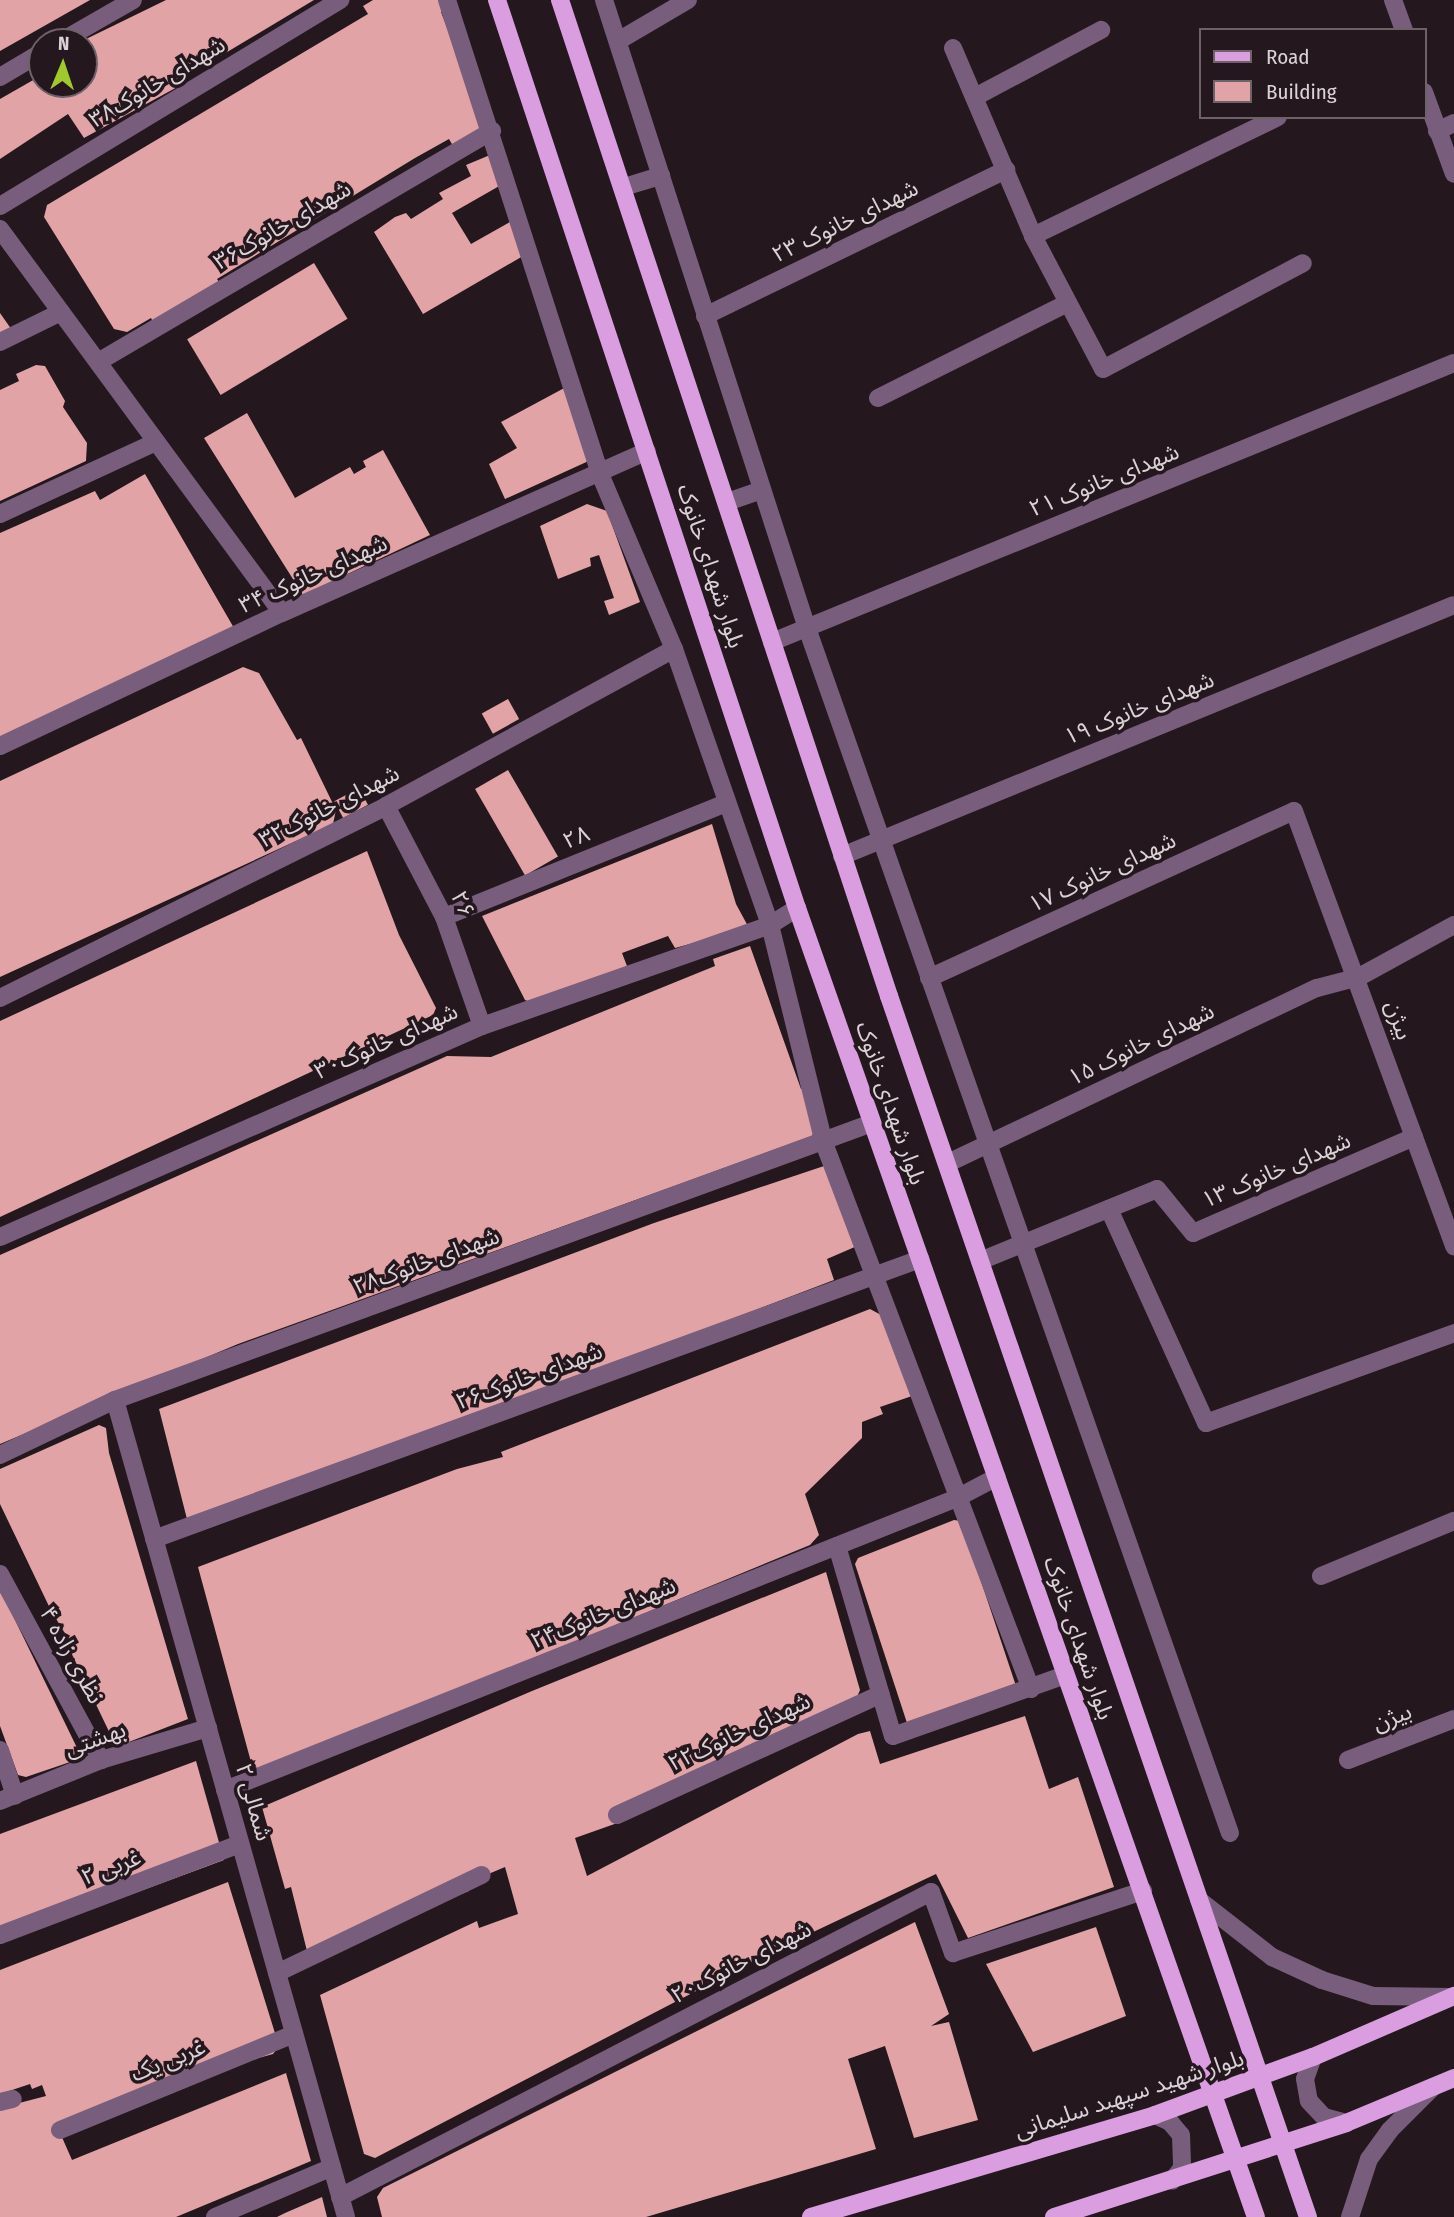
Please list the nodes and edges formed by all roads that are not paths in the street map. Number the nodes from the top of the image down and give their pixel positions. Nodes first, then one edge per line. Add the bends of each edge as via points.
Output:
1 (133, 0) edge
2 (340, 0) edge
3 (447, 0) edge
4 (497, 0) edge
5 (560, 0) edge
6 (604, 0) edge
7 (688, 0) edge
8 (1393, 0) edge
9 (84, 28) edge
10 (1403, 28) edge
11 (1101, 30) dead end
12 (618, 41) junction
13 (953, 48) dead end
14 (28, 60) edge
15 (0, 77) edge
16 (975, 97) junction
17 (1426, 98) edge
18 (1274, 119) edge
19 (1454, 123) edge
20 (492, 131) junction
21 (1437, 131) junction
22 (1006, 170) junction
23 (1454, 174) edge
24 (661, 176) junction
25 (624, 187) junction
26 (0, 206) edge
27 (0, 229) edge
28 (1033, 236) junction
29 (1303, 263) dead end
30 (1068, 303) junction
31 (61, 312) junction
32 (705, 316) junction
33 (0, 342) edge
34 (97, 362) junction
35 (1454, 363) edge
36 (878, 398) dead end
37 (156, 442) junction
38 (647, 451) junction
39 (600, 474) junction
40 (762, 490) junction
41 (727, 502) junction
42 (0, 514) edge
43 (1454, 605) edge
44 (282, 613) junction
45 (807, 628) junction
46 (772, 642) junction
47 (674, 649) junction
48 (0, 746) edge
49 (726, 803) junction
50 (386, 806) junction
51 (1294, 811) joint
52 (883, 840) junction
53 (842, 856) junction
54 (797, 908) junction
55 (444, 917) junction
56 (770, 925) junction
57 (1454, 925) edge
58 (1359, 977) junction
59 (929, 978) junction
60 (0, 998) edge
61 (482, 1026) junction
62 (872, 1123) junction
63 (1414, 1137) junction
64 (824, 1143) junction
65 (989, 1146) junction
66 (948, 1163) junction
67 (1109, 1209) junction
68 (0, 1237) edge
69 (1024, 1243) junction
70 (1454, 1247) edge
71 (920, 1259) junction
72 (980, 1261) junction
73 (876, 1276) junction
74 (1454, 1333) edge
75 (115, 1400) junction
76 (0, 1455) edge
77 (997, 1477) junction
78 (957, 1497) junction
79 (1454, 1521) edge
80 (154, 1539) junction
81 (837, 1546) junction
82 (0, 1574) edge
83 (1321, 1576) dead end
84 (1065, 1675) junction
85 (1031, 1689) junction
86 (881, 1694) junction
87 (1454, 1719) edge
88 (208, 1728) junction
89 (0, 1751) edge
90 (101, 1760) junction
91 (1348, 1760) dead end
92 (225, 1790) junction
93 (7, 1799) edge
94 (617, 1815) dead end
95 (1230, 1833) dead end
96 (240, 1844) junction
97 (482, 1875) dead end
98 (1143, 1891) junction
99 (1199, 1900) junction
100 (0, 1935) edge
101 (277, 1973) junction
102 (1452, 1996) edge
103 (294, 2034) junction
104 (1313, 2057) junction
105 (1260, 2077) junction
106 (1454, 2077) edge
107 (1433, 2086) junction
108 (1214, 2094) junction
109 (1155, 2115) junction
110 (1346, 2123) junction
111 (60, 2130) dead end
112 (1283, 2144) junction
113 (1236, 2160) junction
114 (332, 2167) junction
115 (1172, 2181) junction
116 (340, 2197) junction
117 (215, 2217) edge
118 (346, 2217) edge
119 (811, 2217) edge
120 (1054, 2217) edge
121 (1256, 2217) edge
122 (1308, 2217) edge
123 (1350, 2217) edge

1 - 9 street
2 - 26 street, شهدای خانوک۳۸
3 - 20 street
4 - 38 main road, بلوار شهدای خانوک
5 - 25 main road, بلوار شهدای خانوک
6 - 12 street
7 - 12 street
8 - 10 street
11 - 16 street
12 - 24 street
13 - 16 street
14 - 15 street
16 - 22 street
17 - 21 street
18 - 28 street
19 - 21 street
20 - 34 street, شهدای خانوک۳۶
20 - 39 street
21 - 23 street
22 - 28 street
22 - 32 street, شهدای خانوک ۲۳
24 - 25 street
24 - 32 street
25 - 41 main road, بلوار شهدای خانوک
27 - 31 street
28 - 30 street
29 - 30 street via 1102,369
30 - 36 street
31 - 33 street
31 - 34 street
32 - 40 street
34 - 37 street
35 - 45 street, شهدای خانوک ۲۱
37 - 42 street
37 - 44 street
38 - 39 street, ۳۴ شهدای خانوک
38 - 54 main road, بلوار شهدای خانوک
39 - 44 street, ۳۴ شهدای خانوک
39 - 47 street
40 - 41 street
40 - 45 street
41 - 46 main road, بلوار شهدای خانوک
43 - 52 street, شهدای خانوک ۱۹
44 - 48 street, ۳۴ شهدای خانوک
45 - 46 street, شهدای خانوک ۲۱
45 - 52 street
46 - 53 main road, بلوار شهدای خانوک
47 - 49 street
47 - 50 street, شهدای خانوک۳۲
49 - 55 street, ۲۸
49 - 56 street
50 - 55 street, ۲۶
50 - 60 street, شهدای خانوک۳۲
51 - 58 street, بیژن
51 - 59 street, شهدای خانوک ۱۷
52 - 53 street, شهدای خانوک ۱۹
52 - 59 street
53 - 66 main road, بلوار شهدای خانوک
54 - 56 street, شهدای خانوک۳۰
54 - 62 main road, بلوار شهدای خانوک
55 - 61 street, ۲۶
56 - 61 street, شهدای خانوک۳۰
56 - 64 street
57 - 58 street, شهدای خانوک ۱۵
58 - 63 street, بیژن
58 - 65 street, شهدای خانوک ۱۵ via 1317,988
59 - 65 street
61 - 68 street, شهدای خانوک۳۰
62 - 64 street, شهدای خانوک۲۸
62 - 71 main road, بلوار شهدای خانوک
63 - 67 street, شهدای خانوک ۱۳ via 1193,1233 1157,1189
63 - 70 street, بیژن
64 - 73 street
64 - 75 street, شهدای خانوک۲۸
65 - 66 street, شهدای خانوک ۱۵
65 - 69 street
66 - 72 main road, بلوار شهدای خانوک
67 - 69 street, شهدای خانوک ۱۳
67 - 74 street via 1206,1423
69 - 72 street, شهدای خانوک ۱۳
69 - 95 street
71 - 73 street, شهدای خانوک۲۶
71 - 77 main road, بلوار شهدای خانوک
72 - 99 main road, بلوار شهدای خانوک
73 - 78 street
73 - 80 street, شهدای خانوک۲۶
75 - 76 street, شهدای خانوک۲۸
75 - 80 street, شمالی ۲
77 - 78 street, شهدای خانوک۲۴
77 - 84 main road, بلوار شهدای خانوک
78 - 81 street, شهدای خانوک۲۴
78 - 85 street
79 - 83 street
80 - 88 street, شمالی ۲
81 - 86 street
81 - 92 street, شهدای خانوک۲۴
82 - 90 street, نظری زاده ۴
84 - 85 street
84 - 98 main road, بلوار شهدای خانوک
85 - 86 street via 893,1736
86 - 94 street, شهدای خانوک۲۲
87 - 91 street, بیژن
88 - 90 street, بهشتی
88 - 92 street, شمالی ۲
89 - 93 street
90 - 93 street, بهشتی
92 - 96 street, شمالی ۲
96 - 100 street, ۲ غربی
96 - 101 street, شمالی ۲
97 - 101 street
98 - 108 main road, بلوار شهدای خانوک
98 - 116 street, شهدای خانوک۲۰ via 953,1952 931,1892
99 - 102 street via 1272,1957 1322,1980 1373,1996
99 - 105 main road, بلوار شهدای خانوک
101 - 103 street, شمالی ۲
102 - 104 main road, بلوار شهید سپهبد سلیمانی
103 - 111 street, غربی یک
103 - 114 street, شمالی ۲
104 - 105 main road, بلوار شهید سپهبد سلیمانی
104 - 110 street via 1305,2079 1309,2101 1324,2117
105 - 108 main road, بلوار شهید سپهبد سلیمانی
105 - 112 main road, بلوار شهدای خانوک
106 - 107 main road
107 - 110 main road
107 - 123 street via 1390,2130 1370,2159
108 - 109 main road, بلوار شهید سپهبد سلیمانی
108 - 113 main road, بلوار شهدای خانوک
109 - 115 street via 1170,2122 1181,2135 1185,2151 1182,2168
109 - 119 main road, بلوار شهید سپهبد سلیمانی
110 - 112 main road
112 - 113 main road
112 - 122 main road, بلوار شهدای خانوک
113 - 115 main road
113 - 121 main road, بلوار شهدای خانوک
114 - 116 street, شمالی ۲
114 - 117 street
115 - 120 main road
116 - 118 street, شمالی ۲

